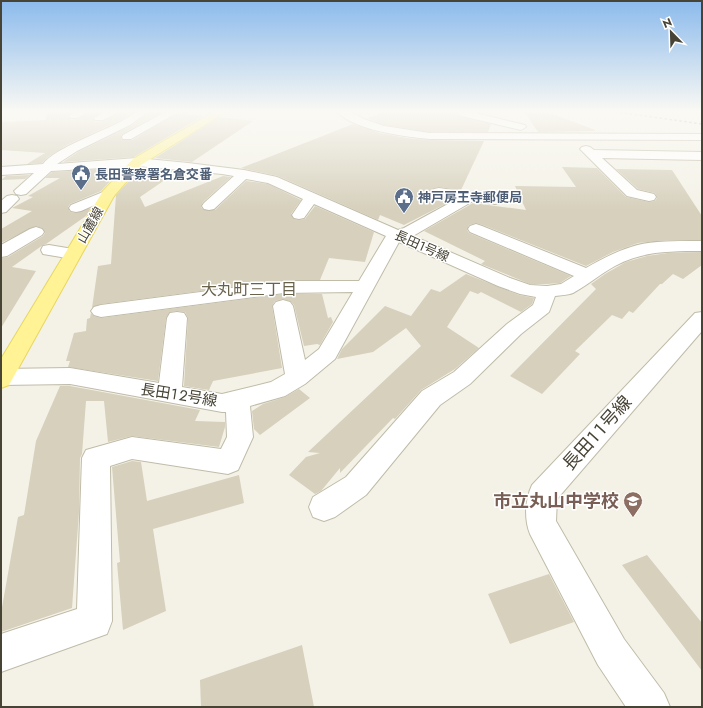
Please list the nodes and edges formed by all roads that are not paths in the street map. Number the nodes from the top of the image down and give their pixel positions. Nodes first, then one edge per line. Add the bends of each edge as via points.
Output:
1 (83, 144) edge
2 (167, 144) edge
3 (581, 144) edge
4 (101, 152) dead end
5 (592, 154) junction
6 (702, 156) edge
7 (137, 162) junction
8 (74, 166) junction
9 (47, 168) junction
10 (1, 171) edge
11 (244, 174) junction
12 (439, 192) dead end
13 (108, 194) junction
14 (311, 197) junction
15 (470, 197) junction
16 (649, 197) dead end
17 (495, 200) dead end
18 (209, 206) dead end
19 (76, 208) dead end
20 (1, 209) edge
21 (299, 215) dead end
22 (476, 229) dead end
23 (36, 232) dead end
24 (395, 234) junction
25 (702, 246) edge
26 (8, 248) edge
27 (49, 250) dead end
28 (73, 254) junction
29 (589, 276) junction
30 (365, 287) junction
31 (547, 292) junction
32 (283, 306) dead end
33 (101, 311) dead end
34 (177, 318) dead end
35 (702, 318) edge
36 (1, 378) edge
37 (297, 378) junction
38 (170, 394) junction
39 (237, 399) junction
40 (324, 508) dead end
41 (1, 653) edge
42 (650, 707) edge

1 - 9 street via 51,162
2 - 7 main road, 山麓線
3 - 5 street
4 - 8 street
5 - 6 street
5 - 16 street via 632,193
7 - 8 street, 長田1号線
7 - 11 street, 長田1号線
7 - 13 main road, 山麓線
8 - 9 street, 長田1号線
9 - 10 street, 長田1号線
9 - 20 street
11 - 14 street, 長田1号線 via 272,180
11 - 18 street
12 - 15 street
13 - 19 street
13 - 28 main road, 山麓線
14 - 21 street
14 - 24 street, 長田1号線
15 - 17 street
15 - 24 street via 409,232
22 - 29 street
23 - 26 street
24 - 30 street, 長田１２号線
24 - 31 street, 長田1号線 via 504,282 528,290
25 - 29 street, 長田1号線 via 638,250 609,262
27 - 28 street
28 - 36 main road, 山麓線
29 - 31 street, 長田1号線 via 566,289
30 - 33 street via 284,287
30 - 37 street, 長田１２号線 via 328,354
31 - 40 street via 542,308 462,378 431,398 356,486
32 - 37 street
34 - 38 street
35 - 42 street, 長田１１号線 via 542,494 541,524 612,652
36 - 38 street, 長田１２号線 via 70,376
37 - 39 street, 長田１２号線 via 277,390
38 - 39 street, 長田１２号線 via 222,403
39 - 41 street via 240,437 228,462 132,448 96,458 94,621

